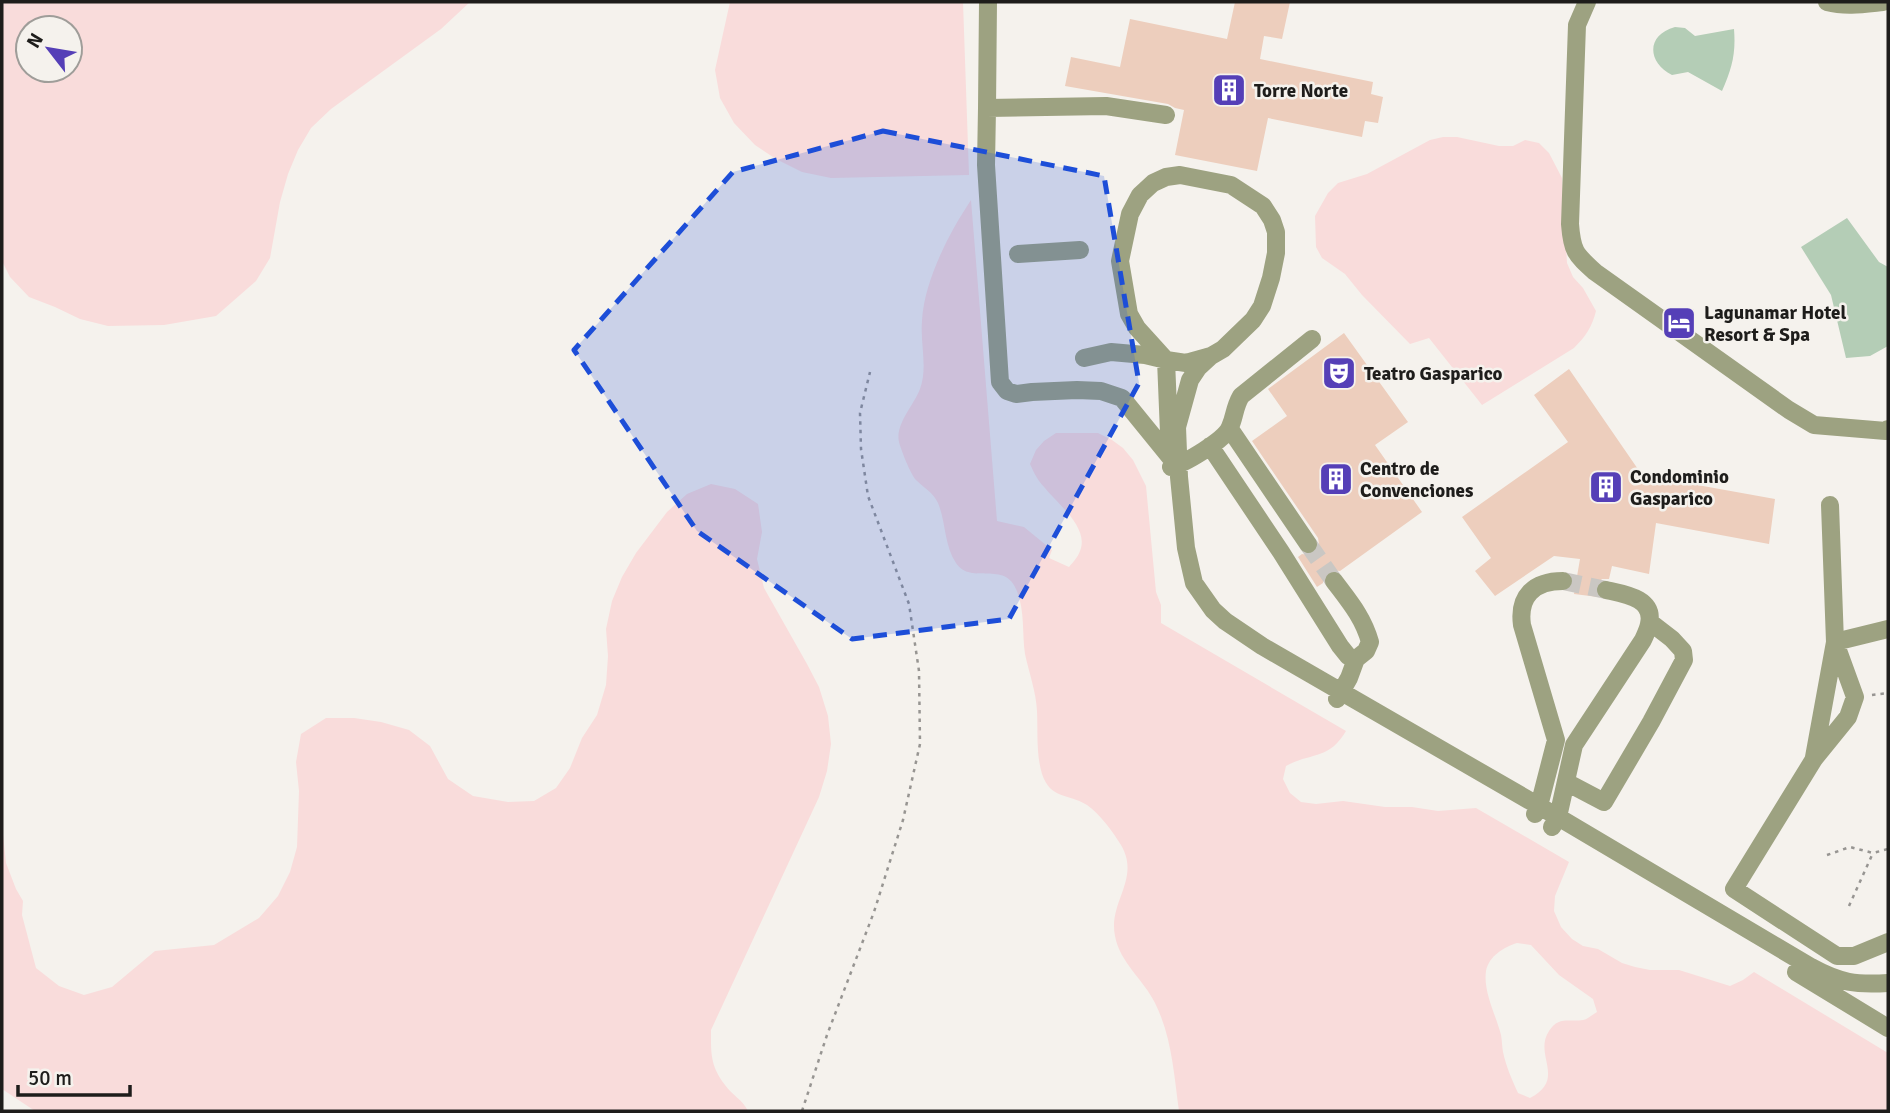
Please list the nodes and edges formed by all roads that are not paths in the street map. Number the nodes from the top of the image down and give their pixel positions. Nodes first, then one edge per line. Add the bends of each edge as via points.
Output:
1 (988, 2) edge
2 (1587, 2) edge
3 (1827, 2) edge
4 (1884, 2) edge
5 (987, 108) junction
6 (1166, 115) dead end
7 (1080, 250) dead end
8 (1018, 254) dead end
9 (1129, 314) junction
10 (1312, 339) dead end
11 (1111, 352) junction
12 (1211, 356) junction
13 (1084, 358) dead end
14 (1166, 360) junction
15 (1230, 429) junction
16 (1888, 429) edge
17 (1210, 446) junction
18 (1173, 463) junction
19 (1830, 505) dead end
20 (1308, 544) tunnel mouth
21 (1334, 581) tunnel mouth
22 (1563, 581) tunnel mouth
23 (1606, 590) tunnel mouth
24 (1650, 622) junction
25 (1888, 629) edge
26 (1835, 642) junction
27 (1356, 659) junction
28 (1339, 696) junction
29 (1565, 742) junction
30 (1814, 760) junction
31 (1566, 782) junction
32 (1537, 811) junction
33 (1555, 822) junction
34 (1888, 942) edge
35 (1888, 983) edge
36 (1888, 1028) edge

1 - 5 street
2 - 16 street via 1577,25 1573,94 1570,224 1571,245 1579,257 1814,425
3 - 4 street
5 - 6 street via 1106,106
5 - 18 street via 999,382 1016,394 1101,391 1122,398
7 - 8 street
9 - 11 street via 1125,334
9 - 12 street via 1120,261 1130,214 1140,195 1153,183 1180,175 1231,186 1264,206 1276,232 1276,253 1262,306 1253,320
9 - 14 street
10 - 15 street via 1241,396
11 - 13 street
11 - 14 street
12 - 14 street via 1186,363
12 - 18 street via 1190,380
14 - 18 street
15 - 17 street
15 - 20 street
17 - 18 street
17 - 27 street via 1340,646
18 - 28 street via 1182,571 1203,611 1231,637
19 - 26 street
21 - 27 street via 1366,627 1370,642
22 - 29 street via 1550,581 1531,591 1520,611
23 - 24 street via 1638,598
24 - 29 street via 1643,640
24 - 31 street via 1683,651 1684,660 1604,802
25 - 26 street
26 - 30 street
26 - 30 street via 1855,697 1848,717
27 - 28 street
28 - 32 street
29 - 31 street
29 - 32 street
30 - 34 street via 1734,889 1837,956 1854,956
31 - 33 street
32 - 33 street
33 - 35 street via 1833,979 1863,985
33 - 36 street

